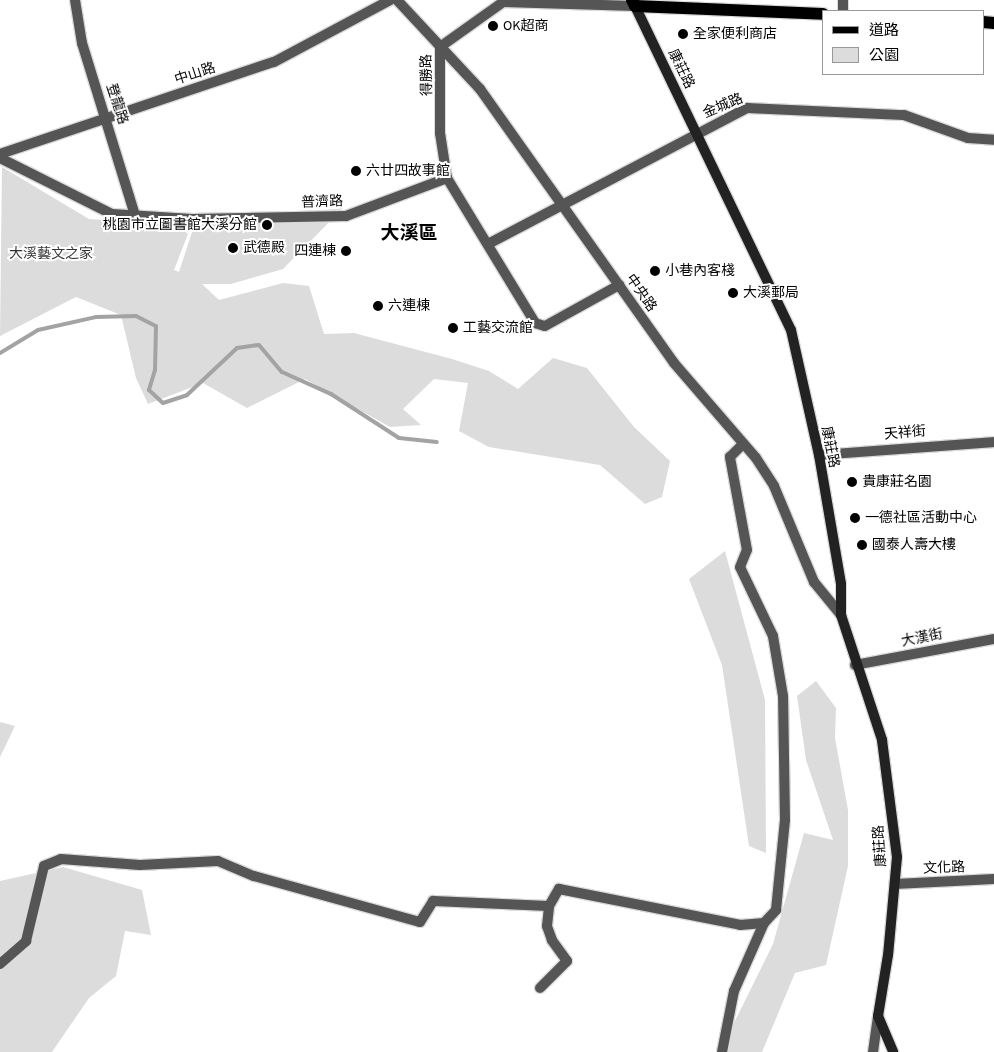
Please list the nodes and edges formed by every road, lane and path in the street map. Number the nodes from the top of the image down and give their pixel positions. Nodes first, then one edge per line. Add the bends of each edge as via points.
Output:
1 (75, 0) edge
2 (390, 0) edge
3 (397, 0) edge
4 (502, 1) edge
5 (634, 3) edge
6 (822, 14) edge
7 (440, 47) junction
8 (107, 118) junction
9 (697, 132) junction
10 (994, 140) edge
11 (0, 156) edge
12 (447, 178) junction
13 (563, 204) junction
14 (135, 215) junction
15 (488, 244) junction
16 (619, 285) junction
17 (994, 442) edge
18 (743, 444) junction
19 (819, 455) junction
20 (840, 615) junction
21 (994, 639) edge
22 (855, 665) junction
23 (994, 879) edge
24 (895, 884) junction
25 (549, 906) junction
26 (764, 923) junction
27 (0, 964) edge
28 (540, 988) dead end
29 (878, 1016) junction
30 (722, 1052) edge
31 (873, 1052) edge
32 (894, 1052) edge

1 - 8 street, 登龍路 via 82,43
2 - 8 street, 中山路 via 274,62
3 - 7 street, 中央路
4 - 5 street
4 - 7 street, 得勝路
5 - 6 main road
5 - 9 street, 康莊路
7 - 12 street, 得勝路 via 440,133
7 - 13 street, 中央路 via 480,89
8 - 11 street, 中山路
8 - 14 street, 登龍路
9 - 10 street, 金城路 via 747,108 770,108 904,115 968,138
9 - 13 street, 金城路
9 - 19 street, 康莊路 via 791,330
11 - 14 street, 普濟路 via 112,214
12 - 14 street, 普濟路 via 346,216 192,219
12 - 15 street
13 - 15 street, 金城路
13 - 16 street, 中央路
15 - 16 street via 535,323 545,326
16 - 18 street, 中央路 via 674,363
17 - 19 street, 天祥街 via 926,444
18 - 20 street, 中央路 via 774,486 814,582
18 - 26 street via 730,458 747,550 740,567 773,636 784,696 785,820 776,910
19 - 20 street, 康莊路 via 841,584
20 - 22 street, 康莊路
21 - 22 street, 大漢街
22 - 24 street, 康莊路 via 882,740 898,857
23 - 24 street, 文化路
24 - 29 street, 康莊路
25 - 26 street via 559,889 740,925
25 - 27 street via 433,901 420,922 254,876 218,861 140,865 61,859 44,866 26,941
25 - 28 street via 547,926 552,940 568,961
26 - 30 street via 734,991
29 - 31 street
29 - 32 street

